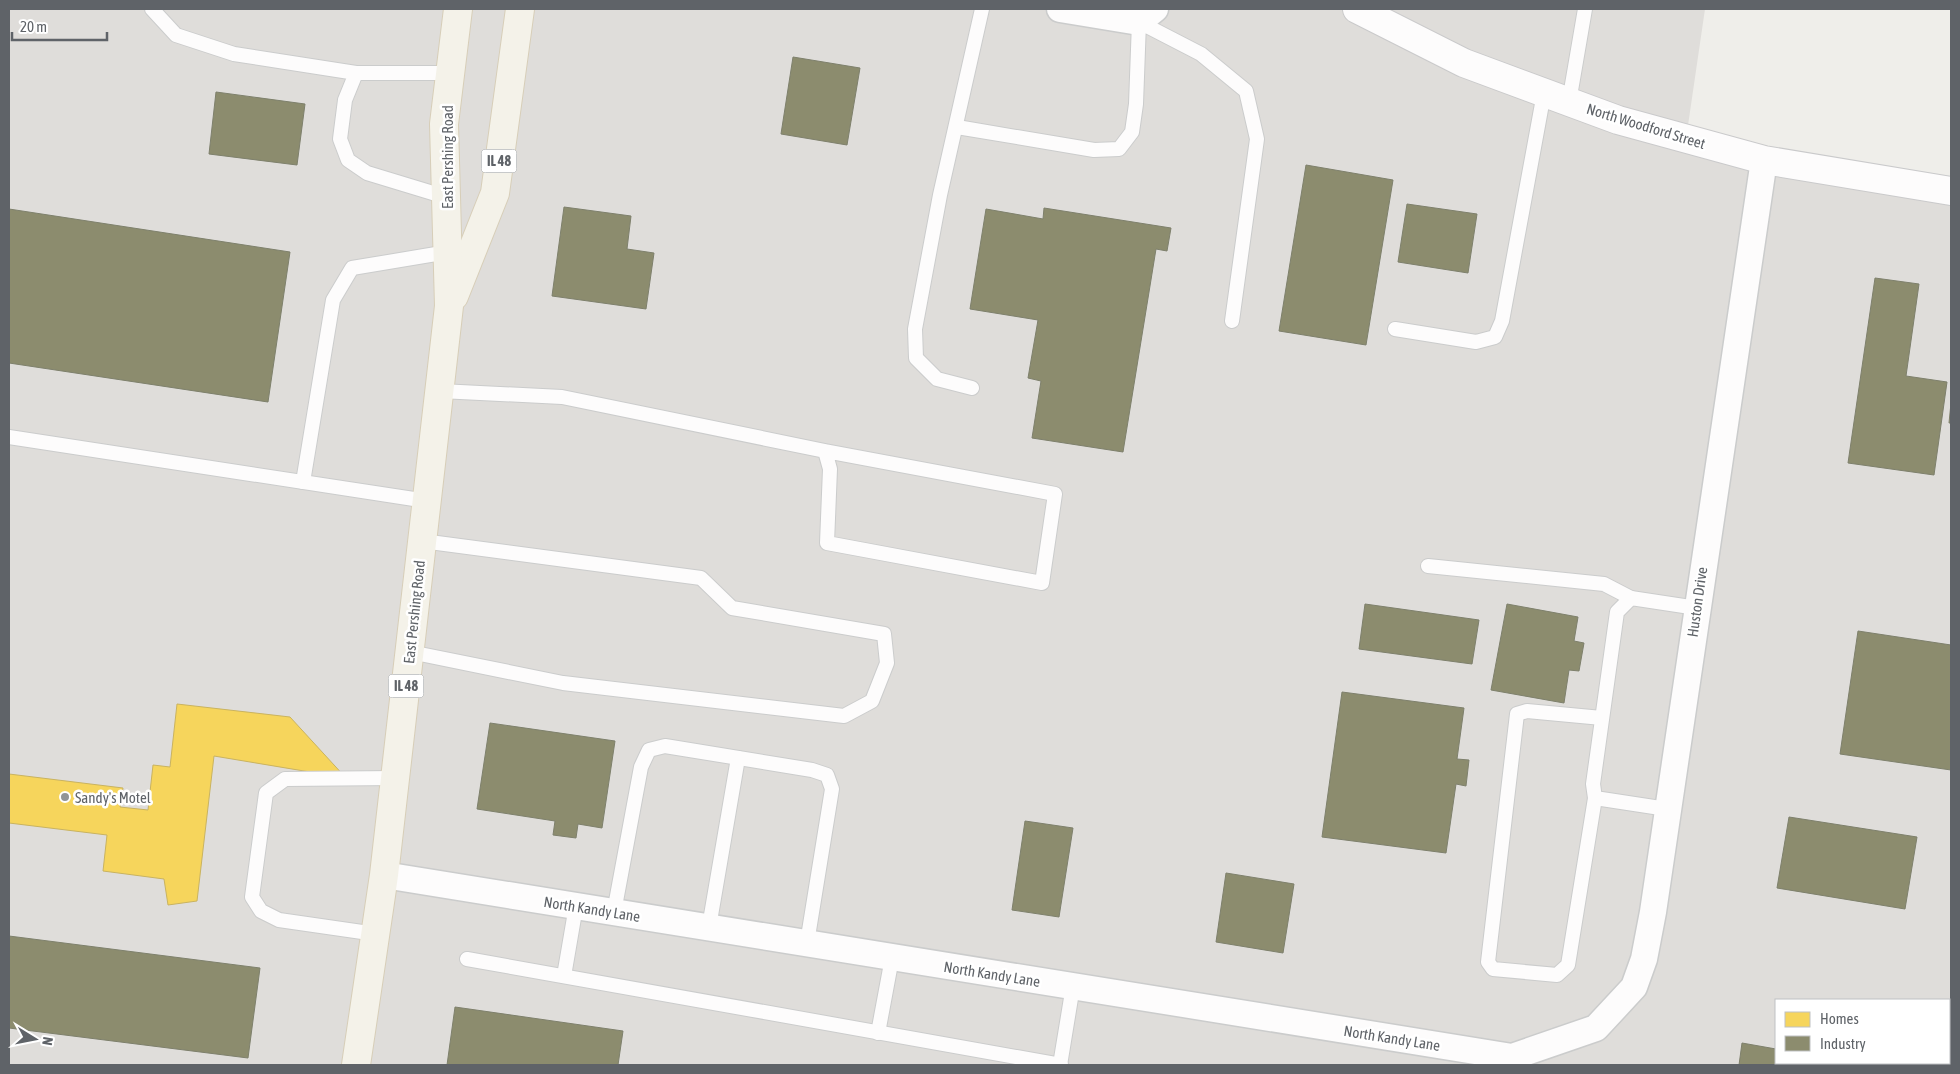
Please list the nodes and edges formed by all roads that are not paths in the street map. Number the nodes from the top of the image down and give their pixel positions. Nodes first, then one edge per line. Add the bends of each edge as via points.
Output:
1 (152, 9) edge
2 (458, 9) edge
3 (520, 9) edge
4 (982, 9) edge
5 (1060, 9) edge
6 (1358, 9) edge
7 (1585, 9) edge
8 (1147, 16) edge
9 (1391, 16) edge
10 (356, 73) junction
11 (450, 73) junction
12 (1557, 97) junction
13 (957, 128) junction
14 (1764, 160) junction
15 (1950, 185) edge
16 (446, 197) junction
17 (448, 252) junction
18 (449, 306) junction
19 (1232, 321) dead end
20 (1395, 329) dead end
21 (972, 388) dead end
22 (440, 391) junction
23 (9, 437) edge
24 (825, 451) junction
25 (303, 482) junction
26 (427, 501) junction
27 (422, 541) junction
28 (1428, 566) dead end
29 (1631, 598) junction
30 (1696, 608) junction
31 (410, 652) junction
32 (1602, 718) junction
33 (738, 758) junction
34 (396, 778) junction
35 (1594, 798) junction
36 (1667, 809) junction
37 (384, 875) junction
38 (576, 906) junction
39 (614, 912) junction
40 (709, 927) junction
41 (376, 934) junction
42 (807, 943) junction
43 (892, 958) junction
44 (467, 959) dead end
45 (564, 976) junction
46 (1073, 986) junction
47 (1596, 1028) joint
48 (878, 1033) junction
49 (356, 1065) edge
50 (1060, 1065) edge

1 - 10 lane via 176,35 234,54
2 - 11 main road, East Pershing Road / IL 48
3 - 18 main road, East Pershing Road / IL 48 via 495,193
4 - 13 lane
5 - 8 street
6 - 9 street, North Woodford Street
7 - 12 lane
8 - 13 lane via 1132,132 1119,149 1094,150
8 - 19 lane via 1246,91 1258,139
9 - 12 street, North Woodford Street via 1464,63
10 - 11 lane
10 - 16 lane via 345,100 340,140 348,160 367,173
11 - 16 main road, East Pershing Road / IL 48 via 444,124
12 - 14 street, North Woodford Street via 1618,120
12 - 20 lane via 1496,337 1476,342
13 - 21 lane via 940,195 915,329 916,358 938,379
14 - 15 street, North Woodford Street
14 - 30 street, Huston Drive
16 - 17 main road, East Pershing Road / IL 48
17 - 18 main road, East Pershing Road / IL 48
17 - 25 lane via 352,268 333,300
18 - 22 main road, East Pershing Road / IL 48
22 - 24 lane via 562,397
22 - 26 main road, East Pershing Road / IL 48
23 - 25 lane
24 - 24 lane via 830,469 827,543 1042,583 1055,494
25 - 26 lane
26 - 27 main road, East Pershing Road / IL 48
27 - 31 main road, East Pershing Road / IL 48
27 - 31 lane via 701,578 732,608 884,634 887,663 872,701 844,716 563,683
28 - 29 lane via 1604,584
29 - 30 lane
29 - 32 lane via 1617,612
30 - 36 street, Huston Drive
31 - 34 main road, East Pershing Road / IL 48
32 - 35 lane
32 - 35 lane via 1527,711 1517,714 1488,962 1493,969 1558,975 1568,965
33 - 39 lane via 664,746 649,750 641,767
33 - 40 lane
33 - 42 lane via 828,775 832,788
34 - 37 main road, East Pershing Road / IL 48
34 - 41 lane via 285,779 266,793 252,897 262,911 278,920
35 - 36 lane
36 - 47 street, Huston Drive via 1644,959 1634,987
37 - 38 street, North Kandy Lane
37 - 41 main road, East Pershing Road / IL 48
38 - 39 street, North Kandy Lane
38 - 45 lane
39 - 40 street, North Kandy Lane
40 - 42 street, North Kandy Lane
41 - 49 main road, East Pershing Road / IL 48
42 - 43 street, North Kandy Lane
43 - 46 street, North Kandy Lane
43 - 48 lane
44 - 45 lane
45 - 48 lane
46 - 47 street, North Kandy Lane via 1512,1057
46 - 50 lane
48 - 50 lane

